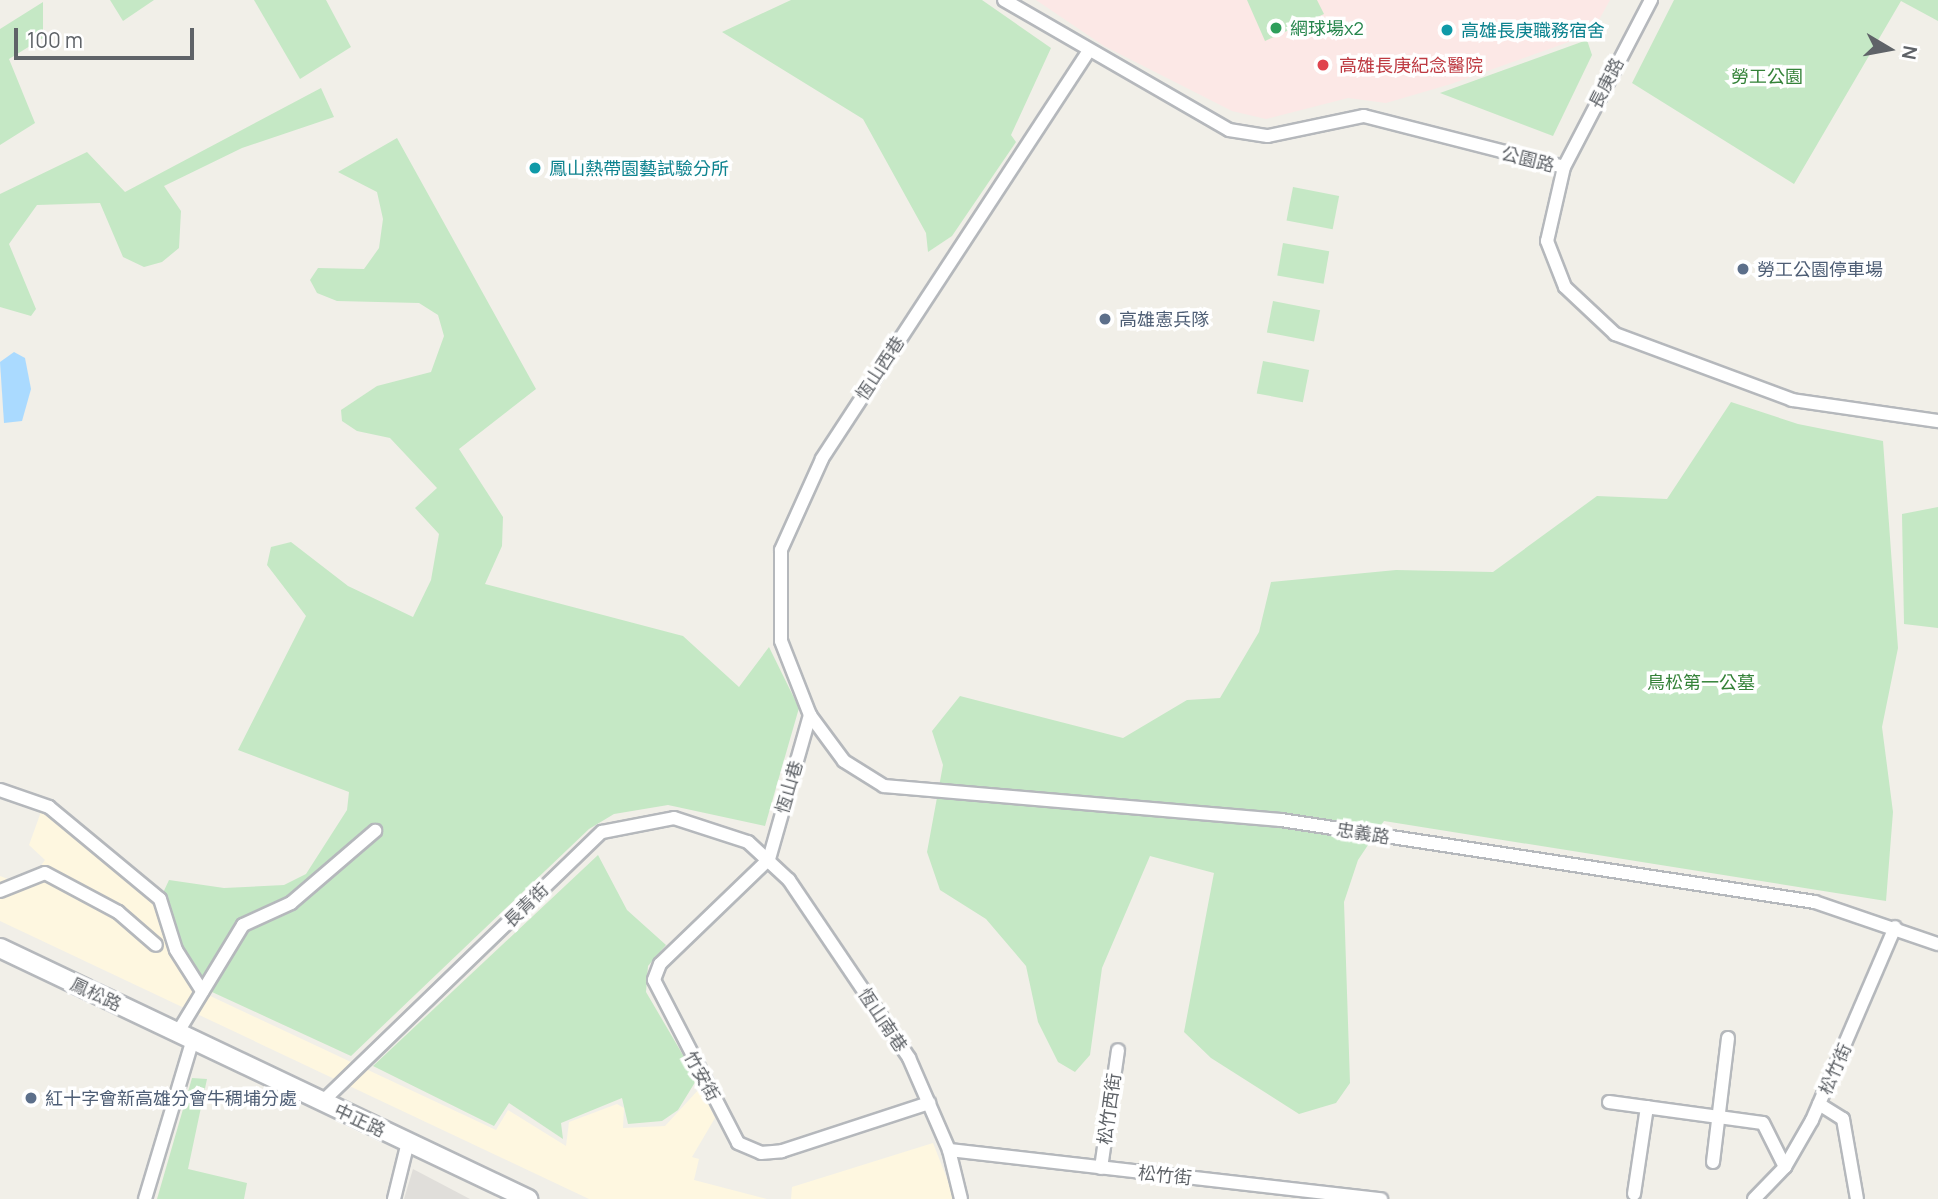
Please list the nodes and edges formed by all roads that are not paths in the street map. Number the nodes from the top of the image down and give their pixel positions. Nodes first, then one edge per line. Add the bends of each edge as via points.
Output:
1 (1004, 0) edge
2 (1651, 0) edge
3 (1088, 52) junction
4 (1564, 167) junction
5 (1938, 421) edge
6 (810, 715) junction
7 (0, 790) edge
8 (375, 831) dead end
9 (769, 859) junction
10 (0, 891) edge
11 (1895, 927) junction
12 (1938, 944) edge
13 (156, 946) dead end
14 (0, 948) edge
15 (202, 991) junction
16 (186, 1035) junction
17 (1728, 1038) dead end
18 (1118, 1050) dead end
19 (322, 1102) junction
20 (1609, 1102) dead end
21 (929, 1103) junction
22 (1819, 1104) junction
23 (1647, 1107) junction
24 (1718, 1116) junction
25 (408, 1142) junction
26 (948, 1150) junction
27 (1713, 1162) dead end
28 (1785, 1167) junction
29 (1101, 1168) junction
30 (1634, 1194) dead end
31 (145, 1199) edge
32 (394, 1199) edge
33 (528, 1199) edge
34 (961, 1199) edge
35 (1381, 1199) edge
36 (1754, 1199) edge
37 (1857, 1199) edge

1 - 3 street, 公園路
2 - 4 street, 長庚路
3 - 4 street, 公園路 via 1229,130 1268,136 1364,116
3 - 6 street, 恆山西巷 via 822,458 797,507 781,550 778,603 781,641
4 - 5 street, 公園路 via 1547,242 1565,286 1588,314 1615,334 1793,400
6 - 9 street, 恆山巷
6 - 11 street, 忠義路 via 844,761 884,786 1281,820 1815,902
7 - 15 street via 49,807 160,899 176,950
8 - 15 street via 290,903 243,925
9 - 19 street, 長青街 via 748,842 674,818 601,831
9 - 21 street, 恆山南巷 via 909,1058
9 - 21 street, 竹安街 via 660,964 654,979 738,1143 761,1153 782,1151
10 - 13 street via 45,873 118,912
11 - 12 street, 忠義路
11 - 22 street, 松竹街
14 - 16 main road, 鳳松路
15 - 16 street
16 - 19 main road, 中正路
16 - 31 street
17 - 24 street
18 - 29 street, 松竹西街
19 - 25 main road, 中正路
20 - 23 street
21 - 26 street, 恆山南巷
22 - 28 street, 松竹街
22 - 37 street via 1843,1119
23 - 24 street
23 - 30 street
24 - 27 street
24 - 28 street via 1763,1124
25 - 32 street
25 - 33 main road, 中正路
26 - 29 street, 松竹街
26 - 34 street, 恆山南巷
28 - 36 street, 松竹街
29 - 35 street, 松竹街

